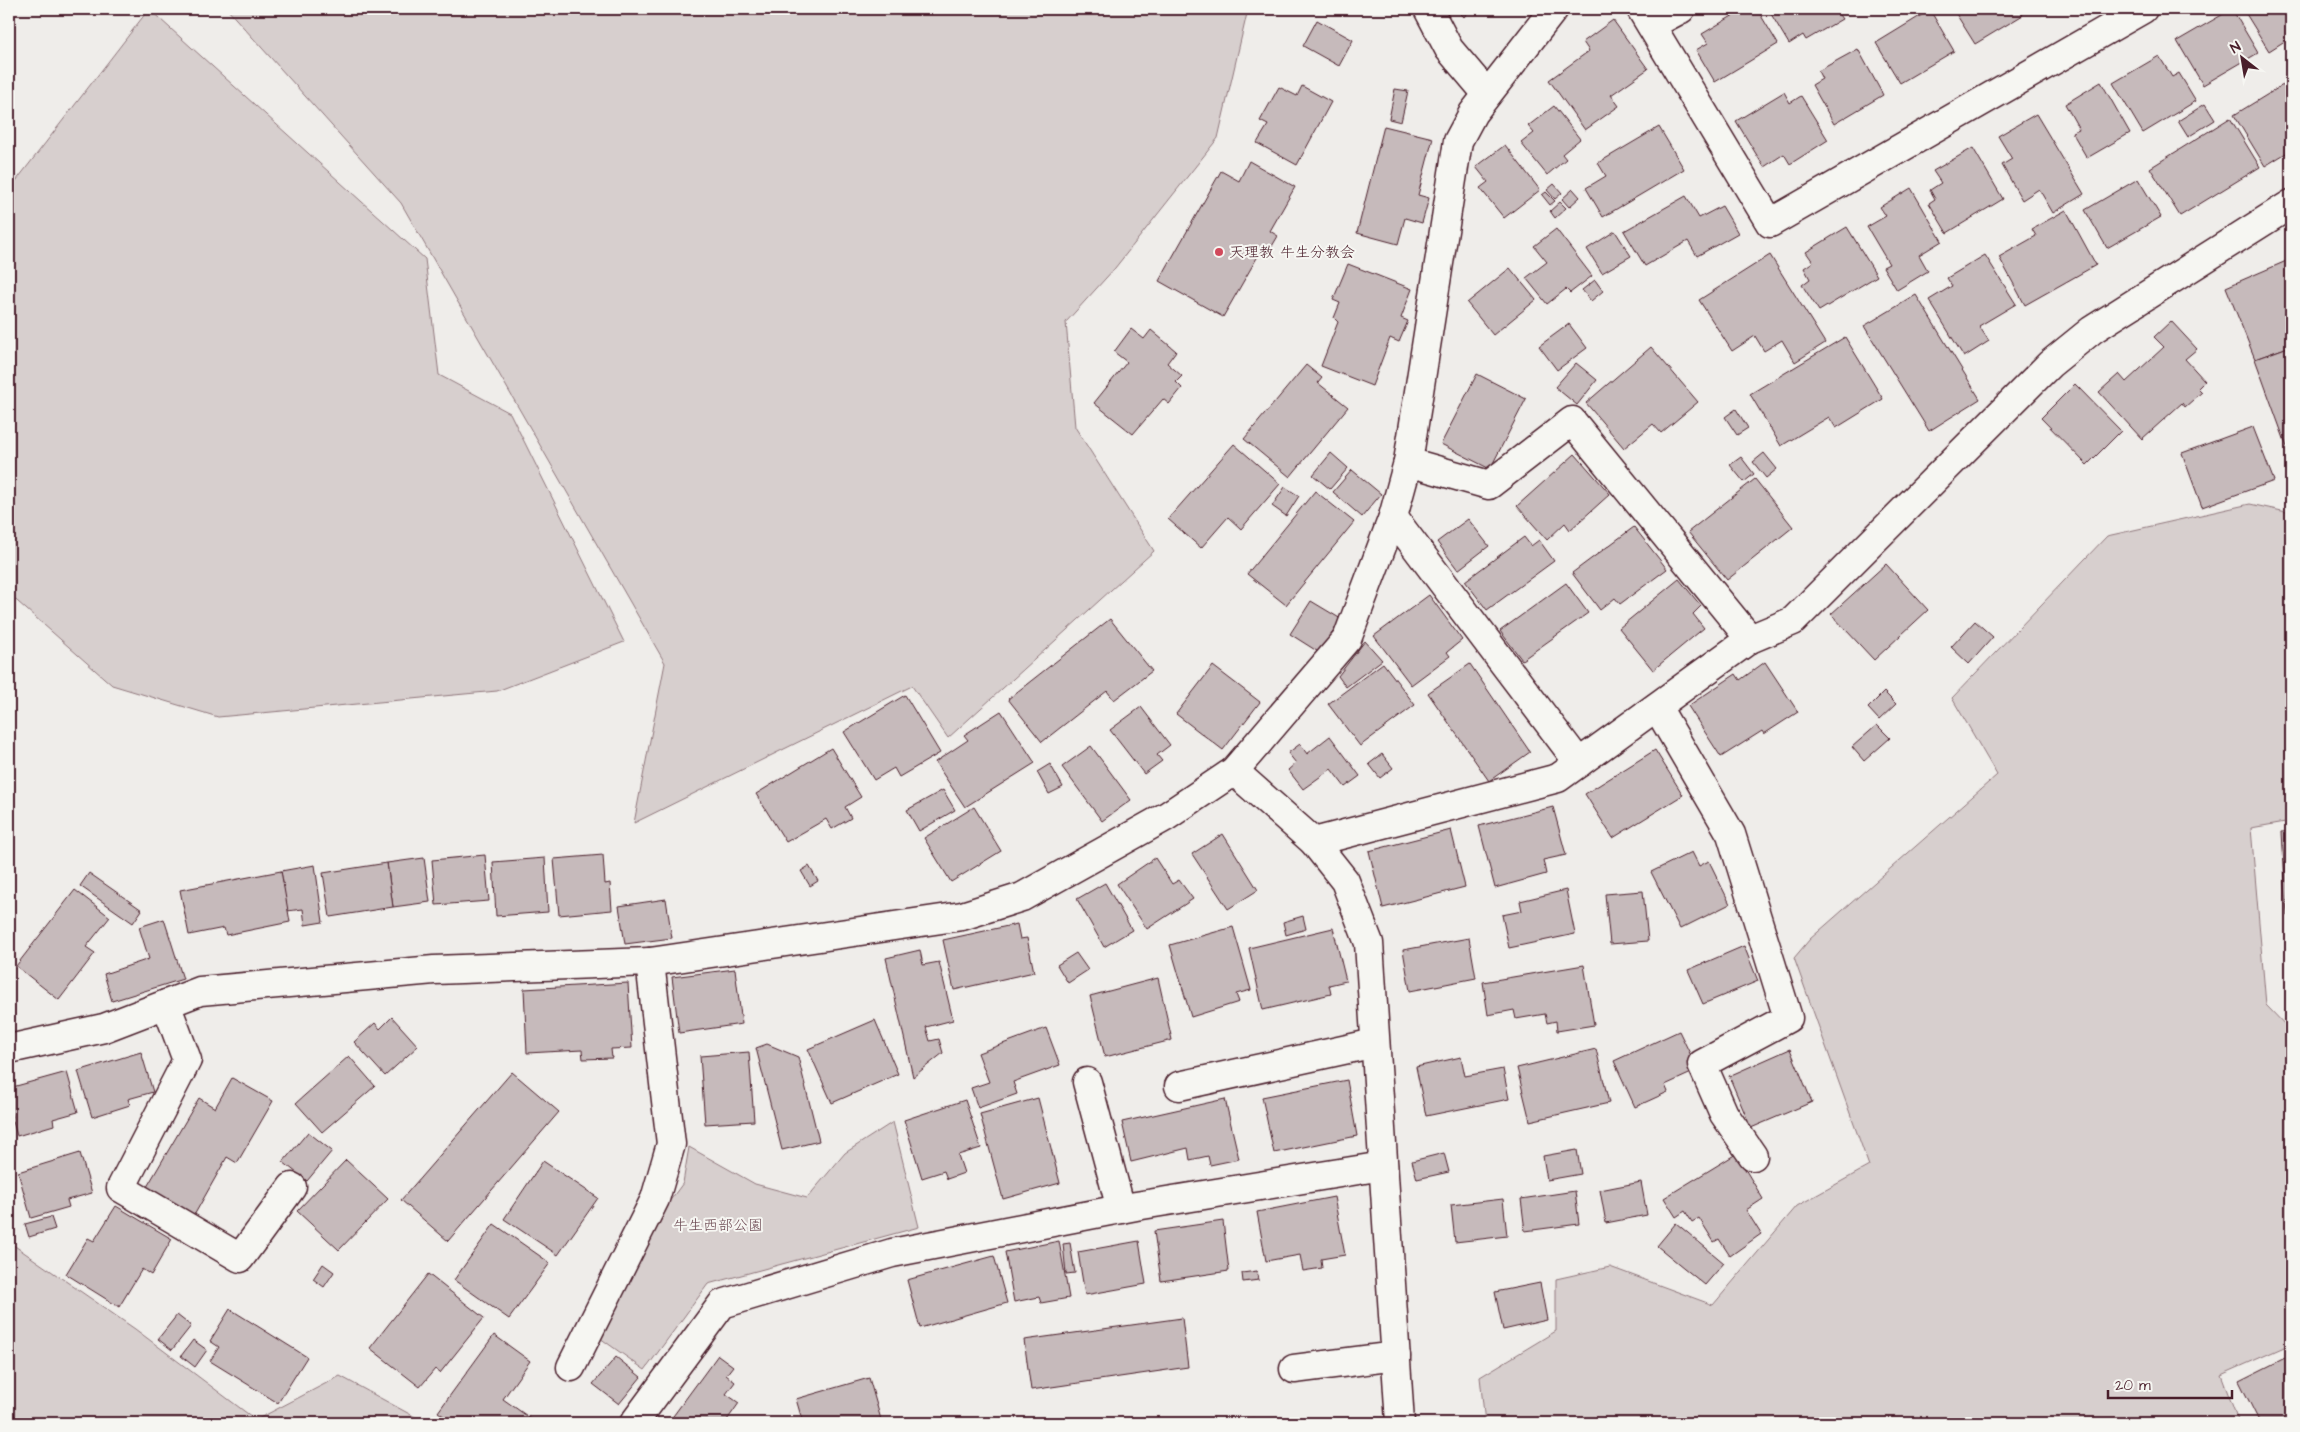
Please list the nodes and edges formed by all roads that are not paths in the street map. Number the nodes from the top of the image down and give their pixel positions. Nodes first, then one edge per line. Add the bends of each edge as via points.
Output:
1 (1428, 9) edge
2 (1554, 9) edge
3 (1681, 9) edge
4 (2143, 9) edge
5 (1646, 17) edge
6 (1487, 94) junction
7 (2291, 204) edge
8 (1408, 462) junction
9 (1393, 517) junction
10 (1750, 639) junction
11 (1657, 707) junction
12 (1579, 763) junction
13 (1234, 770) junction
14 (1314, 842) junction
15 (650, 962) junction
16 (166, 1004) junction
17 (1375, 1043) junction
18 (9, 1049) edge
19 (1087, 1082) dead end
20 (1179, 1086) dead end
21 (1753, 1156) dead end
22 (1383, 1166) junction
23 (292, 1187) dead end
24 (1121, 1209) junction
25 (1396, 1356) junction
26 (571, 1367) dead end
27 (1294, 1368) dead end
28 (634, 1423) edge
29 (1400, 1423) edge

1 - 6 street via 1449,49
2 - 6 street
3 - 5 street
4 - 5 street via 1770,223
6 - 8 street via 1458,141
7 - 10 street via 2092,330 2050,364 1793,621
8 - 9 street
8 - 10 street via 1489,485 1572,421
9 - 12 street
9 - 13 street via 1347,639
10 - 11 street
11 - 12 street
11 - 21 street via 1731,834 1788,1018 1702,1064 1724,1114
12 - 14 street via 1558,778
13 - 14 street
13 - 15 street via 1167,816 1022,897 952,918
14 - 17 street via 1345,881 1369,943
15 - 16 street via 434,970 200,991
15 - 26 street via 671,1144 655,1199
16 - 18 street via 104,1028
16 - 23 street via 187,1060 121,1188 240,1258
17 - 20 street
17 - 22 street
19 - 24 street
22 - 24 street
22 - 25 street
24 - 28 street via 892,1253 722,1304
25 - 27 street
25 - 29 street

